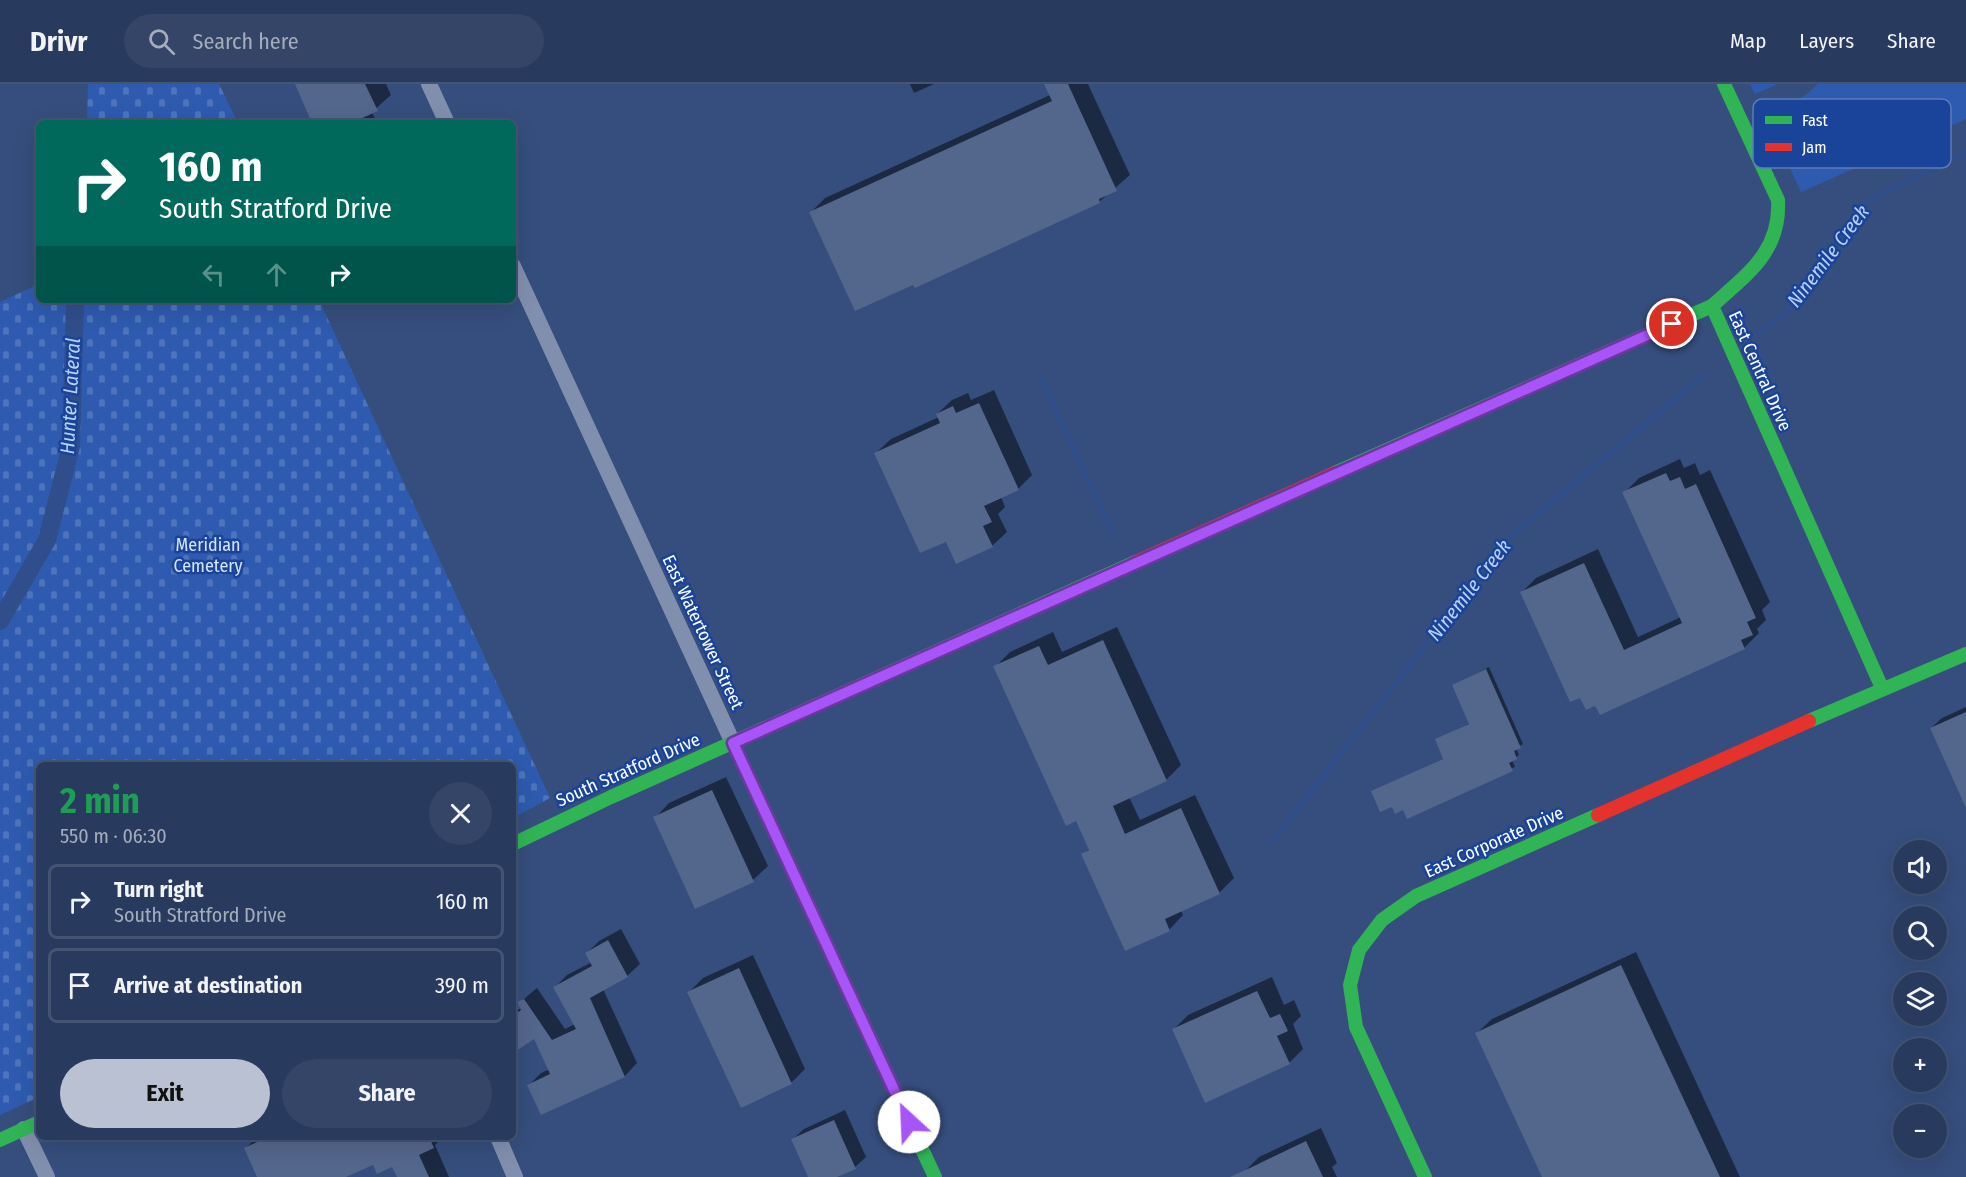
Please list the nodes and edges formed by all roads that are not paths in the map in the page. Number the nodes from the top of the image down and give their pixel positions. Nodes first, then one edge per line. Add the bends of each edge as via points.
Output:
1 (429, 84) edge
2 (1724, 84) edge
3 (446, 120) edge
4 (1753, 146) edge
5 (1763, 168) edge
6 (516, 273) edge
7 (1712, 306) junction
8 (1966, 654) edge
9 (1882, 688) junction
10 (733, 743) junction
11 (516, 843) edge
12 (32, 1126) edge
13 (0, 1140) edge
14 (499, 1140) edge
15 (46, 1177) edge
16 (515, 1177) edge
17 (935, 1177) edge
18 (1425, 1177) edge

1 - 3 street
2 - 4 street, East Central Drive
5 - 7 street, East Central Drive via 1778,200 1780,227 1770,250
6 - 10 street, East Watertower Street
7 - 9 street, East Central Drive
7 - 10 street, South Stratford Drive
8 - 9 street, East Corporate Drive
9 - 18 street, East Corporate Drive via 1416,896 1373,927 1359,950 1349,994 1356,1027
10 - 11 street, South Stratford Drive
10 - 17 street, East Watertower Street
12 - 13 street
12 - 15 street
14 - 16 street

